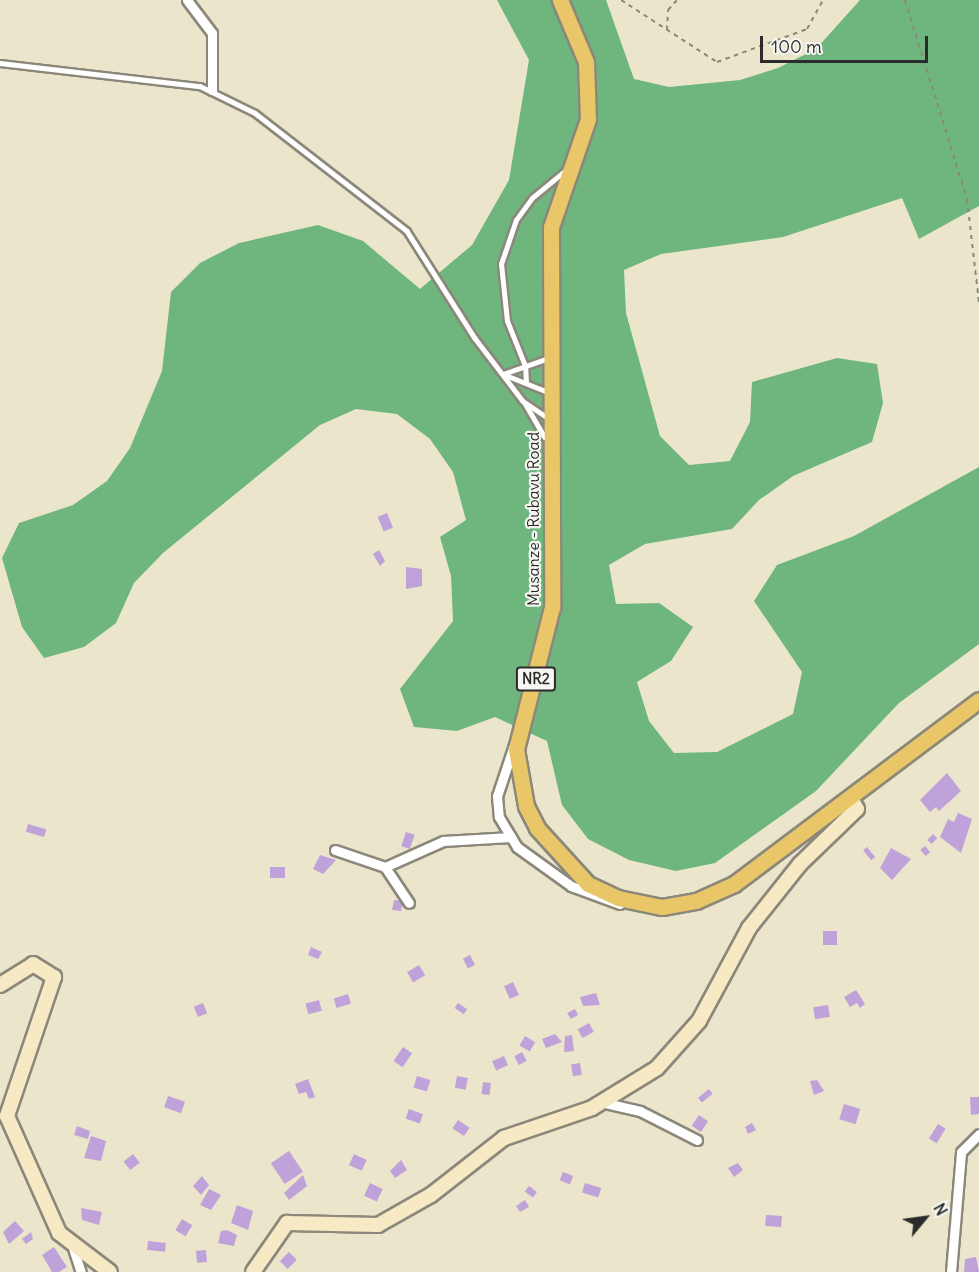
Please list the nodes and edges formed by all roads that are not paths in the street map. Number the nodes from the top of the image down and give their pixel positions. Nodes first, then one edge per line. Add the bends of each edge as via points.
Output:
1 (187, 0) edge
2 (560, 0) edge
3 (0, 63) edge
4 (212, 90) junction
5 (570, 168) junction
6 (550, 358) junction
7 (525, 366) junction
8 (503, 374) junction
9 (526, 383) junction
10 (551, 393) junction
11 (523, 401) junction
12 (552, 420) junction
13 (553, 457) junction
14 (979, 700) edge
15 (517, 740) junction
16 (850, 798) junction
17 (512, 837) junction
18 (335, 850) dead end
19 (385, 867) junction
20 (409, 903) dead end
21 (662, 907) junction
22 (0, 985) edge
23 (601, 1102) junction
24 (979, 1134) edge
25 (697, 1140) dead end
26 (72, 1245) junction
27 (81, 1272) edge
28 (110, 1272) edge
29 (253, 1272) edge
30 (951, 1272) edge

1 - 4 street via 212,33
2 - 5 highway, Musanze - Rubavu Road / NR2 via 586,62 588,119
3 - 4 lane
4 - 8 lane via 255,113 407,231
5 - 6 highway, Musanze - Rubavu Road / NR2 via 551,227
5 - 7 lane via 532,198 516,220 501,264 507,321
6 - 7 lane
6 - 10 highway, Musanze - Rubavu Road / NR2
7 - 8 lane
7 - 9 lane
8 - 9 lane
8 - 11 lane
9 - 10 lane
10 - 12 highway, Musanze - Rubavu Road / NR2
11 - 12 lane
11 - 13 lane
12 - 13 highway, Musanze - Rubavu Road / NR2
13 - 15 highway, Musanze - Rubavu Road / NR2 via 552,607 544,656
14 - 16 highway, Musanze - Rubavu Road / NR2
15 - 17 street via 497,796 499,816
15 - 21 highway, Musanze - Rubavu Road / NR2 via 526,806 549,844 588,884 618,898
16 - 21 highway, Musanze - Rubavu Road / NR2 via 734,884 712,896
16 - 23 main road via 857,808 800,864 749,928 699,1021 657,1068
17 - 19 street via 443,841
17 - 21 street via 571,886 605,902
18 - 19 street
19 - 20 street
22 - 26 main road via 33,964 54,977 7,1116 48,1216
23 - 25 street via 640,1111
23 - 29 main road via 504,1138 431,1196 378,1225 287,1223
24 - 30 street via 961,1152
26 - 27 street
26 - 28 main road

